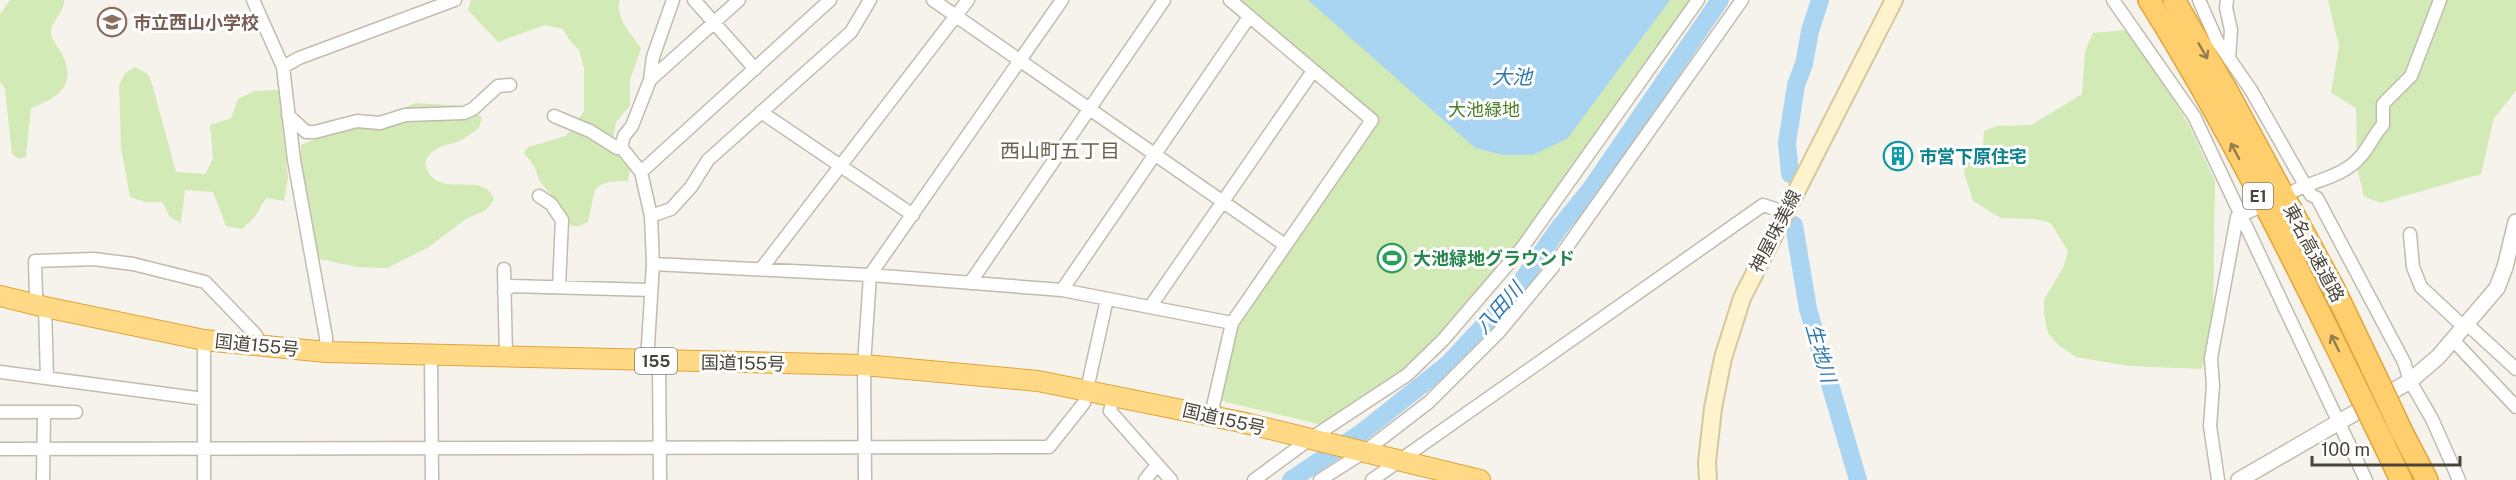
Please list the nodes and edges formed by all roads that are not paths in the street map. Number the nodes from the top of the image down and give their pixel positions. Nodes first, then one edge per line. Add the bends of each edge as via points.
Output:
1 (253, 0) edge
2 (454, 0) edge
3 (673, 0) edge
4 (694, 0) edge
5 (740, 0) edge
6 (830, 0) edge
7 (870, 0) edge
8 (933, 0) edge
9 (968, 0) edge
10 (1062, 0) edge
11 (1164, 0) edge
12 (1230, 0) edge
13 (1698, 0) edge
14 (1742, 0) edge
15 (1894, 0) edge
16 (2113, 0) edge
17 (2149, 0) edge
18 (2174, 0) edge
19 (2199, 0) edge
20 (2227, 0) edge
21 (2440, 0) edge
22 (956, 16) junction
23 (1250, 17) junction
24 (715, 23) junction
25 (1020, 60) junction
26 (2229, 60) junction
27 (283, 67) junction
28 (755, 69) junction
29 (1313, 71) junction
30 (650, 80) junction
31 (510, 85) dead end
32 (1088, 109) junction
33 (761, 112) junction
34 (288, 115) junction
35 (554, 116) dead end
36 (621, 147) junction
37 (1155, 154) junction
38 (840, 166) junction
39 (641, 172) junction
40 (2300, 188) junction
41 (539, 196) dead end
42 (1222, 201) junction
43 (2255, 209) dead end
44 (1784, 212) junction
45 (913, 214) junction
46 (651, 216) junction
47 (2241, 216) junction
48 (2516, 222) edge
49 (2410, 234) dead end
50 (1285, 245) junction
51 (653, 264) junction
52 (504, 269) dead end
53 (761, 269) junction
54 (870, 275) junction
55 (970, 283) junction
56 (559, 287) junction
57 (651, 290) junction
58 (1062, 290) junction
59 (504, 292) junction
60 (0, 296) edge
61 (1107, 299) junction
62 (40, 306) junction
63 (1150, 307) junction
64 (1232, 323) junction
65 (2467, 327) junction
66 (204, 340) junction
67 (2454, 341) junction
68 (260, 346) junction
69 (326, 352) junction
70 (431, 356) junction
71 (506, 358) junction
72 (653, 361) junction
73 (864, 365) junction
74 (2516, 369) edge
75 (0, 372) edge
76 (47, 378) junction
77 (2410, 381) junction
78 (1088, 390) junction
79 (1114, 395) junction
80 (204, 399) junction
81 (2516, 407) edge
82 (0, 412) edge
83 (44, 412) junction
84 (76, 412) dead end
85 (1211, 415) junction
86 (2340, 423) junction
87 (1310, 439) junction
88 (432, 447) junction
89 (660, 447) junction
90 (865, 447) junction
91 (0, 448) edge
92 (44, 448) junction
93 (204, 449) junction
94 (1364, 452) junction
95 (1398, 461) junction
96 (1157, 465) junction
97 (1427, 474) edge
98 (43, 480) edge
99 (204, 480) edge
100 (432, 480) edge
101 (660, 480) edge
102 (865, 480) edge
103 (1145, 480) edge
104 (1171, 480) edge
105 (1254, 480) edge
106 (1320, 480) edge
107 (1372, 480) edge
108 (1480, 480) edge
109 (1708, 480) edge
110 (2218, 480) edge
111 (2239, 480) edge
112 (2366, 480) edge
113 (2401, 480) edge
114 (2427, 480) edge
115 (2459, 480) edge

1 - 27 street
2 - 27 street
3 - 30 street via 653,57
4 - 24 street
5 - 24 street
6 - 28 street
7 - 33 street via 851,32
8 - 22 street
9 - 22 street
10 - 25 street
11 - 32 street
12 - 23 street
13 - 87 street via 1522,248 1443,340 1407,375
14 - 94 street via 1552,268 1499,332 1430,402
15 - 44 main road, 神屋味美線
16 - 47 street via 2194,116
113 -> 17 highway, 東名高速道路 / E1, bridge via 2313,299
18 -> 114 highway, 東名高速道路 / E1, bridge via 2334,289
19 - 26 street
20 - 26 street
21 - 40 street via 2411,76 2384,104 2383,125 2362,155 2346,168
22 - 25 street
22 - 38 street
23 - 29 street
23 - 37 street
24 - 28 street
24 - 30 street
25 - 32 street
25 - 45 street
26 - 40 street via 2251,90
27 - 34 street
28 - 39 street
29 - 42 street
29 - 50 street via 1372,120
30 - 36 street
31 - 34 street via 498,86 473,109 454,115 405,115 380,123 357,121 306,132
32 - 37 street
32 - 55 street
33 - 38 street
33 - 46 street via 708,160 671,209
34 - 69 street
35 - 36 street
36 - 39 street
37 - 42 street
37 - 58 street
38 - 45 street
38 - 53 street
39 - 46 street
40 - 77 street via 2317,198 2404,362
41 - 56 street via 551,204 562,220
42 - 50 street
42 - 63 street
43 - 47 street
44 - 95 street via 1763,205
44 - 109 main road, 神屋味美線 via 1742,298 1723,358 1712,419
45 - 54 street
46 - 51 street
47 - 86 street
47 - 110 street via 2237,217 2211,358 2210,426
48 - 65 street via 2497,288
49 - 65 street via 2413,267 2421,287
50 - 64 street
51 - 53 street
51 - 57 street
52 - 59 street
53 - 54 street
54 - 55 street
54 - 73 street
55 - 58 street
56 - 57 street
56 - 59 street via 511,286
57 - 72 street
58 - 61 street
59 - 71 street
60 - 62 highway, 国道155号 / 155
61 - 63 street
61 - 78 street
62 - 66 highway, 国道155号 / 155
62 - 68 street via 35,261 133,264 205,282 256,335
62 - 76 street
63 - 64 street
64 - 85 street
65 - 67 street
65 - 74 street
66 - 68 highway, 国道155号 / 155
66 - 80 street
67 - 77 street
67 - 81 street
68 - 69 highway, 国道155号 / 155
69 - 70 highway, 国道155号 / 155
70 - 71 highway, 国道155号 / 155
70 - 88 street
71 - 72 highway, 国道155号 / 155
72 - 73 highway, 国道155号 / 155
72 - 89 street
73 - 78 highway, 国道155号 / 155 via 978,374
73 - 90 street
75 - 76 street
76 - 80 street
77 - 86 street
77 - 115 street
78 - 79 highway, 国道155号 / 155
78 - 90 street via 1084,403 1049,447
79 - 85 highway, 国道155号 / 155
79 - 96 street via 1110,411
80 - 93 street
82 - 83 street
83 - 84 street
83 - 92 street
85 - 87 highway, 国道155号 / 155
86 - 111 street
86 - 112 street
87 - 94 highway, 国道155号 / 155
87 - 105 street
88 - 89 street
88 - 93 street
88 - 100 street
89 - 90 street
89 - 101 street
90 - 102 street
91 - 92 street
92 - 93 street
92 - 98 street
93 - 99 street
94 - 95 highway, 国道155号 / 155
94 - 106 street
95 - 97 highway, 国道155号 / 155
95 - 107 street
96 - 103 street
96 - 104 street
97 - 108 highway, 国道155号 / 155

